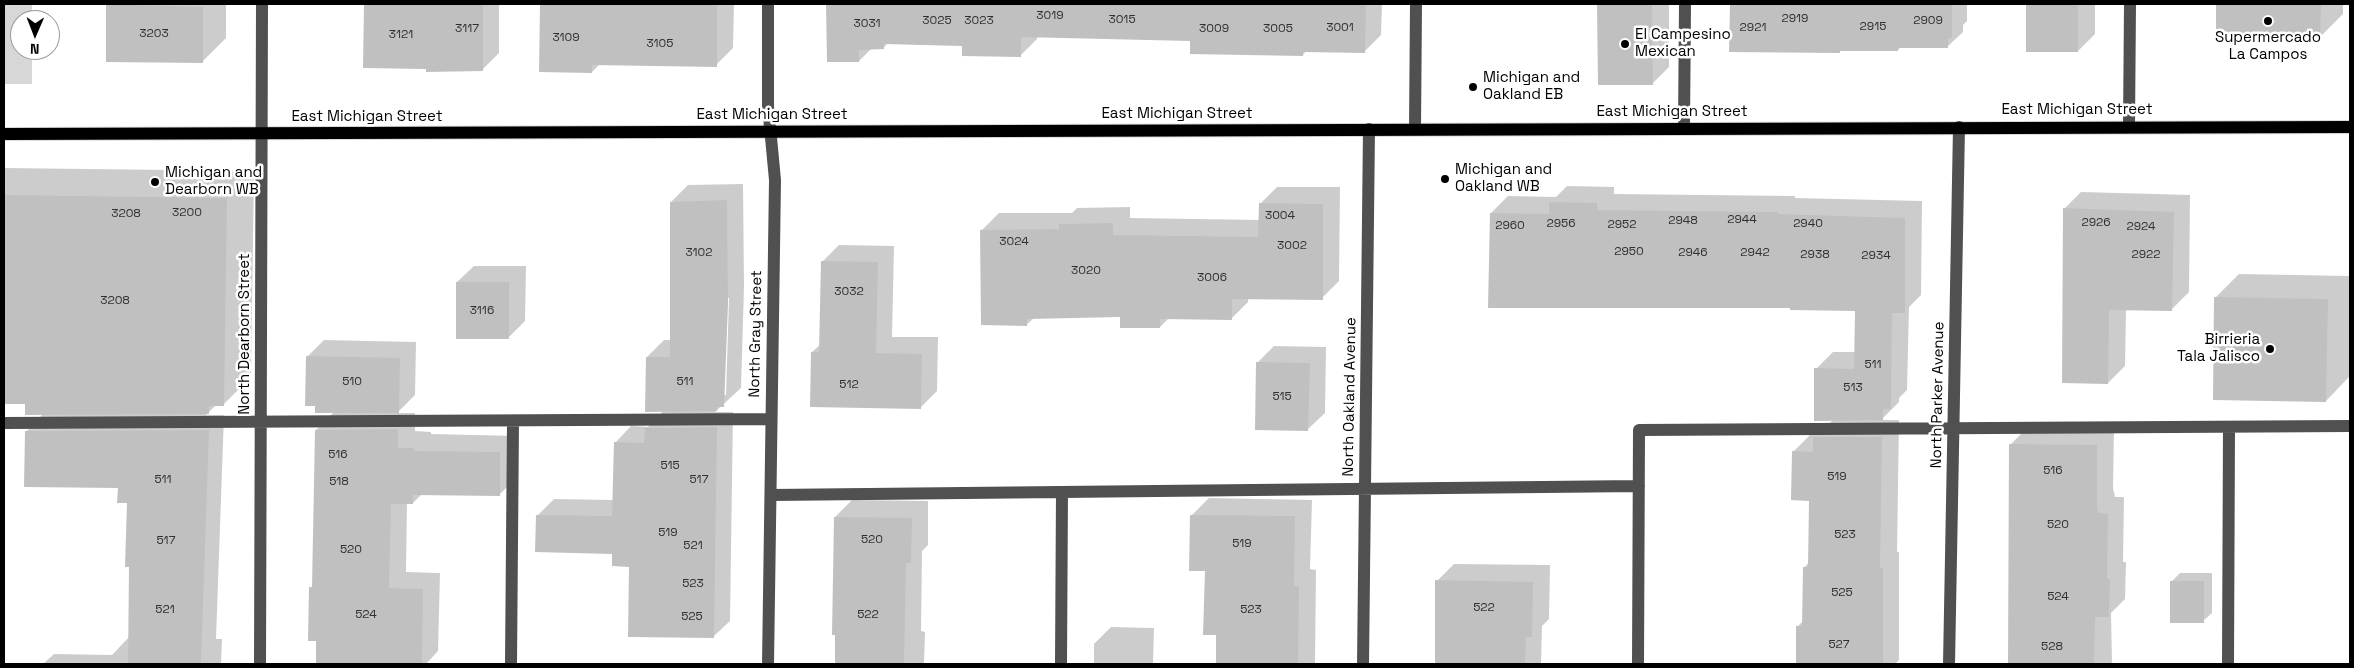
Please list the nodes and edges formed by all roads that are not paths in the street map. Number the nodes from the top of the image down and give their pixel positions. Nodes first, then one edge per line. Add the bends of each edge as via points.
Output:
1 (262, 4) edge
2 (768, 4) edge
3 (1416, 4) edge
4 (1685, 4) edge
5 (2130, 4) edge
6 (2129, 126) junction
7 (1958, 127) junction
8 (2350, 127) edge
9 (1684, 128) junction
10 (1369, 129) junction
11 (1414, 129) junction
12 (771, 131) junction
13 (4, 134) edge
14 (261, 134) junction
15 (772, 419) junction
16 (513, 421) junction
17 (261, 422) junction
18 (4, 423) edge
19 (2350, 426) edge
20 (2229, 427) junction
21 (1953, 428) junction
22 (1639, 486) junction
23 (1365, 489) junction
24 (1062, 492) junction
25 (771, 495) junction
26 (260, 664) edge
27 (511, 664) edge
28 (768, 664) edge
29 (1061, 664) edge
30 (1363, 664) edge
31 (1638, 664) edge
32 (1949, 664) edge
33 (2228, 664) edge

1 - 14 street, North Dearborn Street
2 - 12 street, North Gray Street via 767,88
3 - 11 street
4 - 9 street
5 - 6 street
6 - 7 main road, East Michigan Street
6 - 8 main road, East Michigan Street
7 - 9 main road, East Michigan Street
7 - 21 street, North Parker Avenue
9 - 11 main road, East Michigan Street
10 - 11 main road, East Michigan Street
10 - 12 main road, East Michigan Street
10 - 23 street, North Oakland Avenue
12 - 14 main road, East Michigan Street
12 - 15 street, North Gray Street via 775,180
13 - 14 main road, East Michigan Street
14 - 17 street, North Dearborn Street
15 - 16 street
15 - 25 street, North Gray Street
16 - 17 street
16 - 27 street
17 - 18 street
17 - 26 street, North Dearborn Street
19 - 20 street
20 - 21 street
20 - 33 street
21 - 22 street via 1639,430
21 - 32 street, North Parker Avenue
22 - 23 street
22 - 31 street
23 - 24 street
23 - 30 street, North Oakland Avenue
24 - 25 street
24 - 29 street
25 - 28 street, North Gray Street

